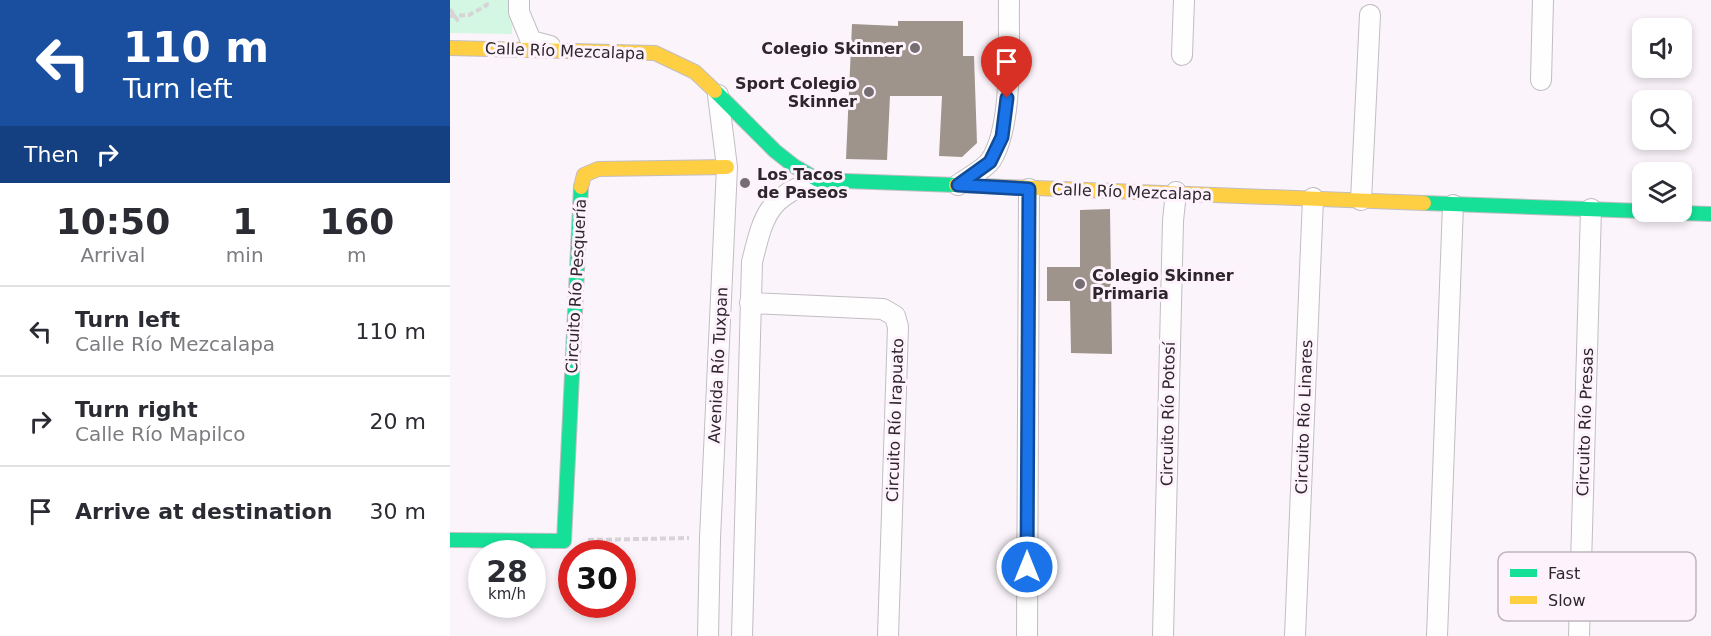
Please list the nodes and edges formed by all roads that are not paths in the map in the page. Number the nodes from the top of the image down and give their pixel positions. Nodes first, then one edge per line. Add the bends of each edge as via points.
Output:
1 (519, 0) edge
2 (1009, 0) edge
3 (1184, 0) edge
4 (1543, 0) edge
5 (1370, 15) dead end
6 (450, 48) edge
7 (566, 51) junction
8 (1182, 55) dead end
9 (1541, 80) dead end
10 (718, 94) junction
11 (727, 167) junction
12 (818, 180) junction
13 (958, 185) junction
14 (1029, 189) junction
15 (1176, 192) junction
16 (1313, 198) junction
17 (1361, 200) junction
18 (1453, 205) junction
19 (1591, 208) junction
20 (1632, 210) edge
21 (1692, 213) edge
22 (1711, 214) edge
23 (750, 303) junction
24 (450, 540) edge
25 (1581, 552) edge
26 (1579, 621) edge
27 (708, 636) edge
28 (742, 636) edge
29 (888, 636) edge
30 (1027, 636) edge
31 (1163, 636) edge
32 (1295, 636) edge
33 (1437, 636) edge
34 (1579, 636) edge

1 - 7 street via 519,12 531,41
2 - 13 street via 1007,98 1002,137 990,162
3 - 8 street
4 - 9 street
5 - 17 street
6 - 7 street, Calle Río Mezcalapa
7 - 10 street, Calle Río Mezcalapa via 655,53 695,72
10 - 11 street, Avenida Río Tuxpan
10 - 12 street, Calle Río Mezcalapa via 775,151
11 - 24 street, Circuito Río Pesquería via 598,169 584,175 580,192 564,541
11 - 27 street, Avenida Río Tuxpan
12 - 13 street, Calle Río Mezcalapa
12 - 23 street, Avenida Río Tuxpan via 794,188 777,202 762,223 752,262
13 - 14 street, Calle Río Mezcalapa
14 - 15 street, Calle Río Mezcalapa
14 - 30 street
15 - 16 street, Calle Río Mezcalapa
15 - 31 street, Circuito Río Potosí
16 - 17 street, Calle Río Mezcalapa
16 - 32 street, Circuito Río Linares
17 - 18 street, Calle Río Mezcalapa
18 - 19 street, Calle Río Mezcalapa
18 - 33 street
19 - 20 street, Calle Río Mezcalapa
19 - 25 street, Circuito Río Presas
21 - 22 street
23 - 28 street, Avenida Río Tuxpan
23 - 29 street, Circuito Río Irapuato via 883,309 895,316 898,327
26 - 34 street, Circuito Río Presas

